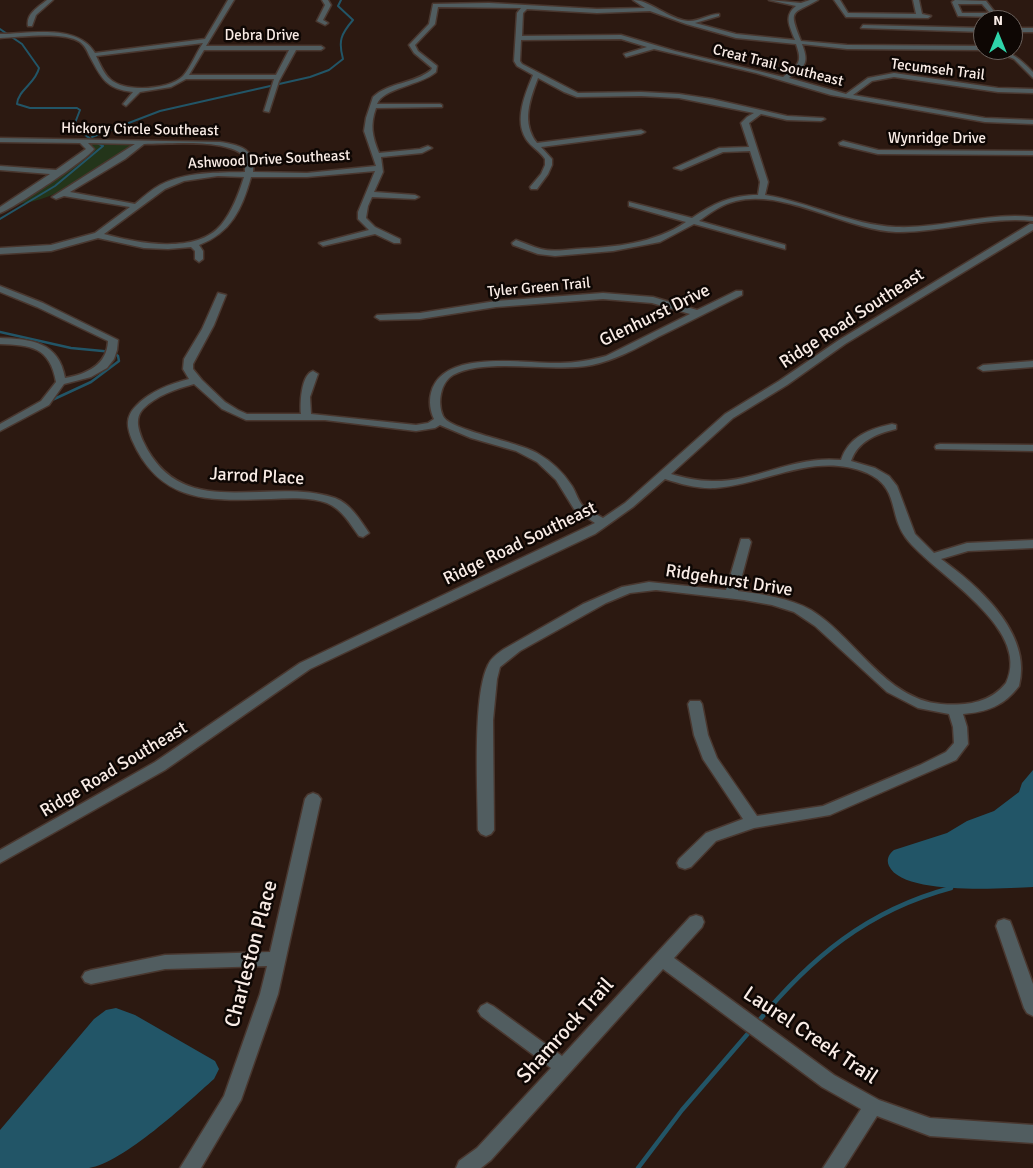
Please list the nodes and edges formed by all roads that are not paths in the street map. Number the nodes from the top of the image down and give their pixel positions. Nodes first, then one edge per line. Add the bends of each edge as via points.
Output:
1 (50, 0) edge
2 (231, 0) edge
3 (325, 0) edge
4 (636, 0) edge
5 (772, 0) edge
6 (815, 0) edge
7 (837, 0) edge
8 (916, 0) edge
9 (986, 1) edge
10 (801, 5) junction
11 (526, 7) junction
12 (651, 9) junction
13 (717, 15) dead end
14 (919, 16) junction
15 (928, 16) dead end
16 (688, 23) junction
17 (325, 24) dead end
18 (30, 25) dead end
19 (863, 27) dead end
20 (973, 30) edge
21 (0, 36) edge
22 (876, 37) dead end
23 (519, 38) junction
24 (208, 40) junction
25 (798, 42) junction
26 (653, 47) junction
27 (882, 47) junction
28 (203, 48) junction
29 (293, 48) junction
30 (321, 48) dead end
31 (973, 48) edge
32 (92, 55) junction
33 (626, 56) dead end
34 (1018, 60) edge
35 (536, 76) junction
36 (950, 76) dead end
37 (1033, 76) edge
38 (185, 77) junction
39 (279, 77) junction
40 (784, 79) junction
41 (943, 82) junction
42 (138, 90) junction
43 (1033, 91) edge
44 (847, 96) junction
45 (126, 104) dead end
46 (374, 106) junction
47 (440, 106) dead end
48 (267, 111) dead end
49 (760, 112) junction
50 (821, 119) dead end
51 (1033, 122) edge
52 (641, 132) dead end
53 (0, 140) edge
54 (83, 142) junction
55 (142, 142) junction
56 (843, 144) dead end
57 (536, 145) junction
58 (428, 148) dead end
59 (754, 149) junction
60 (1033, 153) edge
61 (376, 155) junction
62 (0, 168) edge
63 (379, 168) junction
64 (678, 168) dead end
65 (60, 172) junction
66 (248, 174) junction
67 (534, 187) dead end
68 (369, 194) junction
69 (415, 197) dead end
70 (762, 197) junction
71 (632, 204) dead end
72 (135, 206) junction
73 (0, 210) edge
74 (1033, 219) edge
75 (692, 222) junction
76 (1033, 226) edge
77 (376, 231) junction
78 (98, 235) junction
79 (322, 242) dead end
80 (397, 242) dead end
81 (193, 243) junction
82 (516, 243) dead end
83 (782, 246) dead end
84 (0, 251) edge
85 (199, 260) dead end
86 (0, 289) edge
87 (739, 293) dead end
88 (222, 295) dead end
89 (700, 314) junction
90 (380, 317) dead end
91 (0, 340) edge
92 (1033, 364) edge
93 (983, 368) dead end
94 (313, 374) dead end
95 (196, 380) junction
96 (61, 382) junction
97 (306, 417) junction
98 (440, 420) junction
99 (892, 427) dead end
100 (0, 428) edge
101 (940, 447) dead end
102 (1033, 448) edge
103 (845, 463) junction
104 (663, 475) junction
105 (604, 523) junction
106 (363, 533) dead end
107 (745, 542) dead end
108 (1033, 544) edge
109 (931, 558) junction
110 (731, 595) junction
111 (695, 704) dead end
112 (955, 710) junction
113 (313, 799) dead end
114 (753, 822) junction
115 (486, 830) dead end
116 (0, 857) edge
117 (685, 863) dead end
118 (696, 922) dead end
119 (1004, 926) dead end
120 (277, 959) junction
121 (662, 959) junction
122 (91, 977) dead end
123 (1033, 1008) edge
124 (487, 1011) dead end
125 (563, 1067) junction
126 (873, 1106) junction
127 (1033, 1134) edge
128 (190, 1168) edge
129 (466, 1168) edge
130 (833, 1168) edge

1 - 18 street via 32,14
2 - 24 street
3 - 17 street via 328,5 320,21
4 - 12 street
5 - 10 street
6 - 10 street
7 - 14 street via 846,15
8 - 14 street
9 - 9 street via 993,16 960,15 956,10 955,2
10 - 25 street via 790,18
11 - 12 street via 604,12
11 - 23 street via 520,12
11 - 46 street via 435,5 436,19 432,26 412,45 435,68 434,71 380,93
12 - 16 street
13 - 16 street
14 - 15 street
16 - 25 street via 728,34
19 - 20 street
21 - 32 street via 73,38 85,43
22 - 27 street
23 - 26 street, Creat Trail Southeast via 609,35 635,39
23 - 35 street via 517,61
24 - 28 street
24 - 32 street
25 - 27 street
25 - 40 street via 804,57 802,64
26 - 33 street
26 - 40 street, Creat Trail Southeast
27 - 31 street
28 - 29 street, Debra Drive
28 - 38 street
29 - 30 street, Debra Drive
29 - 39 street
32 - 42 street via 109,82
34 - 37 street
35 - 49 street via 577,95 679,96
35 - 57 street via 527,101 524,127
36 - 41 street
38 - 39 street
38 - 42 street via 170,86
39 - 48 street
40 - 44 street, Creat Trail Southeast
41 - 43 street, Tecumseh Trail
41 - 44 street, Tecumseh Trail via 903,75 880,76 867,80
42 - 45 street
44 - 51 street, Creat Trail Southeast via 980,119
46 - 47 street
46 - 61 street via 368,132
49 - 50 street via 787,118
49 - 59 street via 745,123
52 - 57 street
53 - 54 street, Hickory Circle Southeast
54 - 55 street, Hickory Circle Southeast
54 - 65 street via 90,149 88,154
55 - 66 street, Hickory Circle Southeast via 226,145 249,157
55 - 72 street via 59,195
56 - 60 street, Wynridge Drive via 878,152
57 - 67 street via 547,155 550,164 549,171
58 - 61 street
59 - 64 street via 722,150
59 - 70 street via 764,182
61 - 63 street
62 - 65 street
63 - 66 street, Ashwood Drive Southeast via 320,174
63 - 68 street
65 - 73 street
66 - 72 street, Ashwood Drive Southeast via 182,179 162,187
66 - 81 street via 245,187 224,227
68 - 69 street
68 - 77 street via 363,204 362,219
70 - 74 street via 894,229 1010,218
70 - 75 street via 730,199
71 - 75 street
72 - 78 street, Ashwood Drive Southeast
75 - 82 street via 670,235 645,243 610,248 555,253 541,252
75 - 83 street
76 - 104 street, Ridge Road Southeast via 848,338 735,412
77 - 79 street
77 - 80 street
78 - 81 street via 145,247
78 - 84 street, Ashwood Drive Southeast via 51,248
81 - 85 street via 198,247
86 - 96 street via 113,340 104,366 86,378
87 - 89 street, Glenhurst Drive
88 - 95 street via 187,362 190,374
89 - 90 street, Tyler Green Trail via 652,300 603,296 496,304 420,316
89 - 98 street, Glenhurst Drive via 592,363 557,366 480,364 464,368 438,382 435,388 436,411
91 - 96 street via 37,345 49,353 55,358
92 - 93 street
94 - 97 street via 305,397
95 - 97 street via 230,412 246,417
95 - 106 street, Jarrod Place via 160,392 147,400 134,415 133,429 151,468 160,477 191,490 218,496 305,497 333,502 348,512
96 - 100 street via 45,404
97 - 98 street via 352,418 416,428 431,426
98 - 105 street via 466,434 517,448 541,459 554,470 577,506
99 - 103 street via 865,436 853,444
101 - 102 street
103 - 104 street, Ridgehurst Drive via 816,462 719,486 692,485
103 - 109 street, Ridgehurst Drive via 890,482 896,489 911,537
104 - 105 street, Ridge Road Southeast
105 - 116 street, Ridge Road Southeast via 547,554 305,666 160,766
107 - 110 street
108 - 109 street via 967,547
109 - 112 street, Ridgehurst Drive via 1017,614 1025,623 1032,642 1029,661 996,702 984,707
110 - 112 street, Ridgehurst Drive via 782,604 809,614 898,695 912,702
110 - 115 street, Ridgehurst Drive via 636,587 595,603 495,664 487,705
111 - 114 street via 710,759
112 - 114 street via 961,744 951,756 825,811
113 - 120 street, Charleston Place
114 - 117 street via 711,837
118 - 121 street, Shamrock Trail
119 - 123 street
120 - 122 street via 165,962
120 - 128 street, Charleston Place via 270,994 232,1100
121 - 125 street, Shamrock Trail
121 - 126 street, Laurel Creek Trail via 828,1081
124 - 125 street
125 - 129 street, Shamrock Trail via 484,1154
126 - 127 street, Laurel Creek Trail via 930,1127
126 - 130 street

